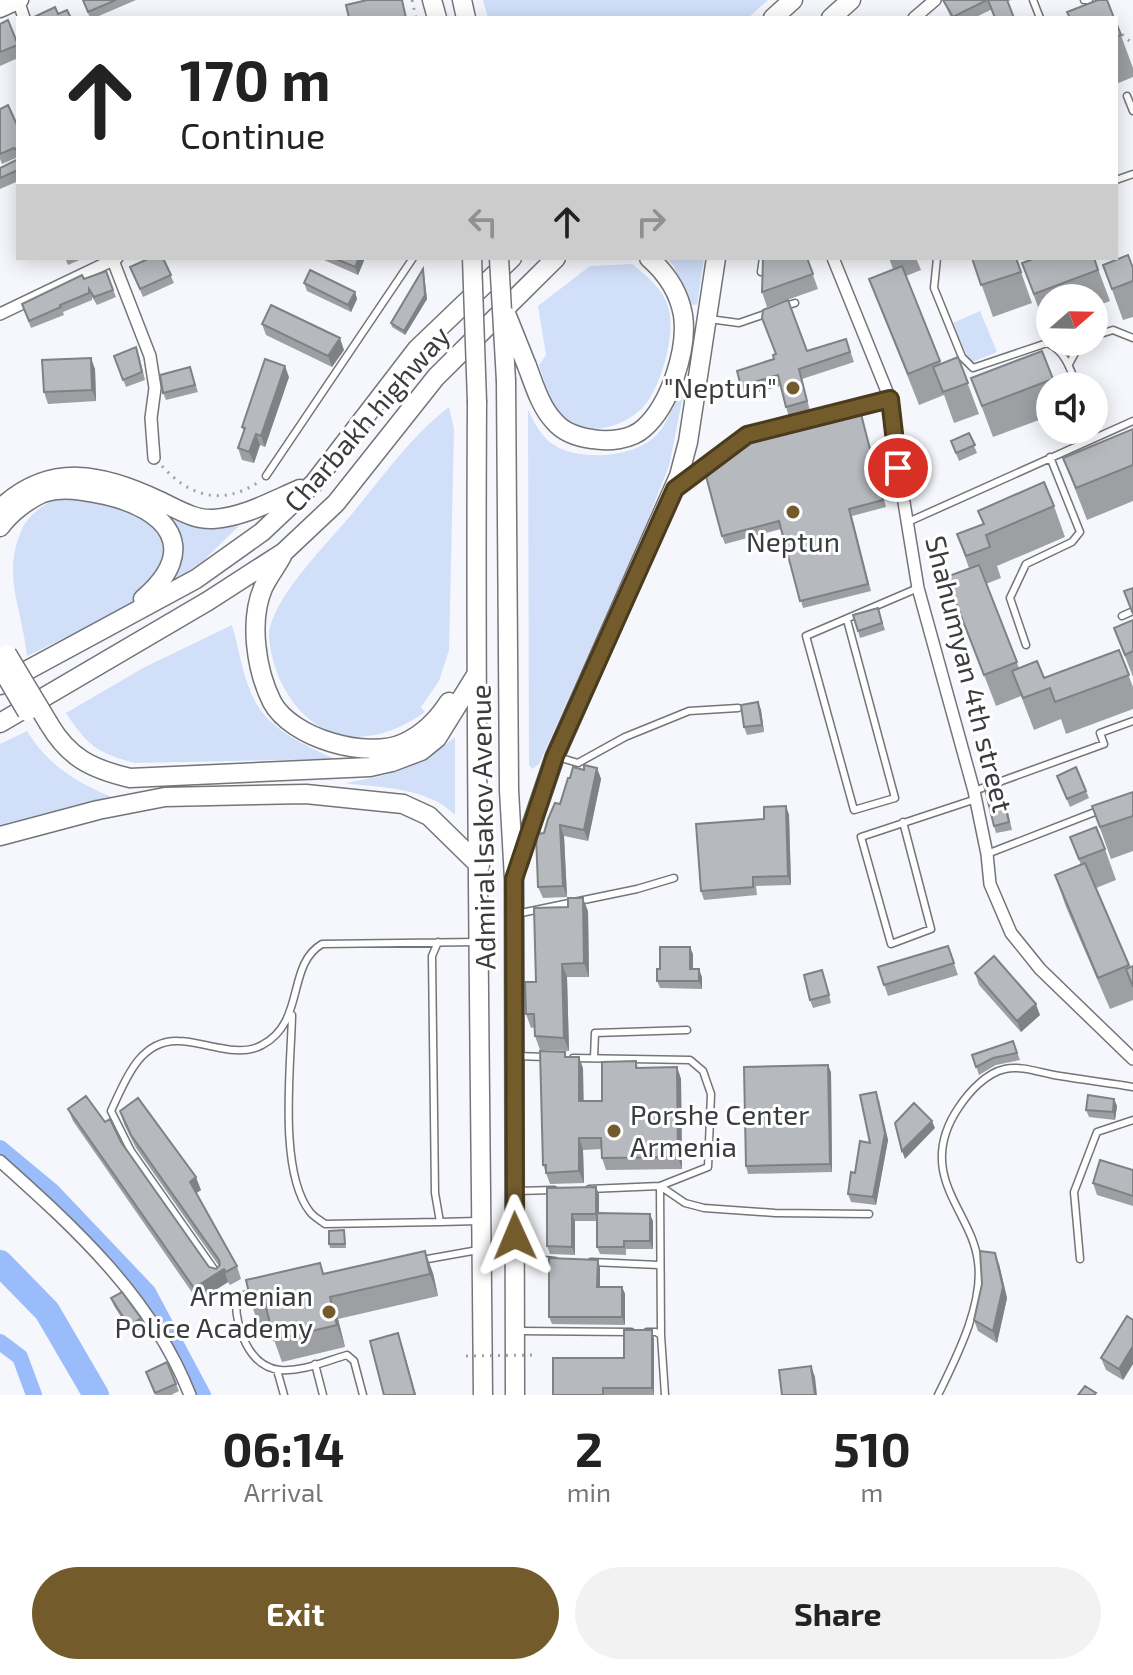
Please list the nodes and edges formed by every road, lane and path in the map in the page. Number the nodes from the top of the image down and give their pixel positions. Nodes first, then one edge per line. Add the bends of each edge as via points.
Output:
1 (19, 0) edge
2 (793, 0) edge
3 (851, 0) edge
4 (935, 0) edge
5 (0, 9) edge
6 (775, 16) edge
7 (833, 16) edge
8 (916, 16) edge
9 (1118, 31) edge
10 (1133, 44) edge
11 (1127, 96) dead end
12 (1133, 111) edge
13 (112, 260) edge
14 (114, 260) edge
15 (412, 260) edge
16 (472, 260) edge
17 (499, 260) edge
18 (510, 260) edge
19 (554, 260) edge
20 (651, 260) edge
21 (716, 260) edge
22 (763, 260) edge
23 (834, 260) edge
24 (937, 260) edge
25 (761, 272) edge
26 (501, 303) junction
27 (795, 303) dead end
28 (0, 314) edge
29 (706, 318) junction
30 (1108, 332) edge
31 (1133, 338) edge
32 (1073, 356) edge
33 (1069, 364) junction
34 (1072, 372) edge
35 (890, 399) junction
36 (1133, 421) edge
37 (1108, 429) edge
38 (1074, 444) edge
39 (1050, 457) junction
40 (154, 458) joint
41 (266, 476) joint
42 (314, 483) junction
43 (675, 489) junction
44 (0, 508) edge
45 (908, 522) junction
46 (0, 527) edge
47 (284, 552) junction
48 (918, 588) junction
49 (1133, 611) edge
50 (1122, 616) edge
51 (847, 620) junction
52 (114, 624) junction
53 (1026, 645) dead end
54 (2, 654) edge
55 (476, 655) junction
56 (476, 675) junction
57 (0, 685) edge
58 (738, 708) edge
59 (1133, 721) edge
60 (0, 723) edge
61 (43, 727) junction
62 (555, 756) junction
63 (578, 763) junction
64 (574, 772) edge
65 (975, 795) junction
66 (165, 797) junction
67 (1104, 809) edge
68 (903, 822) junction
69 (0, 836) edge
70 (987, 854) junction
71 (480, 866) junction
72 (674, 878) dead end
73 (514, 879) junction
74 (512, 914) junction
75 (480, 941) junction
76 (438, 942) junction
77 (292, 1011) junction
78 (687, 1030) dead end
79 (513, 1056) junction
80 (553, 1057) edge
81 (567, 1058) edge
82 (594, 1058) junction
83 (1133, 1059) edge
84 (1133, 1087) edge
85 (1133, 1120) edge
86 (0, 1161) edge
87 (660, 1186) junction
88 (577, 1189) edge
89 (563, 1190) edge
90 (514, 1192) junction
91 (869, 1214) dead end
92 (482, 1221) junction
93 (440, 1222) junction
94 (482, 1250) junction
95 (515, 1258) junction
96 (1080, 1259) dead end
97 (421, 1260) edge
98 (566, 1261) edge
99 (581, 1262) edge
100 (659, 1265) junction
101 (219, 1276) edge
102 (265, 1290) edge
103 (515, 1330) junction
104 (661, 1335) junction
105 (533, 1355) dead end
106 (466, 1356) dead end
107 (315, 1364) junction
108 (277, 1370) junction
109 (190, 1395) edge
110 (284, 1395) edge
111 (323, 1395) edge
112 (363, 1395) edge
113 (483, 1395) edge
114 (515, 1395) edge
115 (665, 1395) edge
116 (938, 1395) edge

1 - 5 main road
2 - 6 highway
3 - 7 highway
4 - 8 street
9 - 10 path
11 - 12 lane
13 - 28 street
14 - 40 street via 150,356
15 - 41 lane
16 - 55 highway, Admiral Isakov Avenue, bridge
17 - 26 highway, Admiral Isakov Avenue, bridge
18 - 42 highway, Charbakh highway via 417,349
19 - 47 highway, Charbakh highway via 436,377 336,503
20 - 26 highway, bridge via 672,284 683,315 675,379 642,431 608,442 567,432 554,422
21 - 29 highway
22 - 25 lane
23 - 35 street, Shahumyan 4th street
24 - 33 lane via 934,288 962,357 973,368 1047,343 1059,348
26 - 73 highway, Admiral Isakov Avenue, bridge
27 - 29 lane via 739,323
29 - 43 highway via 688,442
30 - 31 lane
32 - 33 lane
33 - 34 lane
35 - 43 lane via 747,435
35 - 45 street, Shahumyan 4th street
36 - 37 lane
38 - 39 lane
39 - 45 lane
39 - 53 lane via 1080,532 1072,542 1026,564 1010,598
40 - 41 path via 171,477 210,497 239,492
42 - 44 highway via 247,512 211,519 94,477 63,476 34,485
42 - 52 highway, Charbakh highway via 229,556
43 - 62 highway
45 - 48 street, Shahumyan 4th street
46 - 52 highway via 45,492 79,489 144,506 159,518 173,547 169,571
47 - 55 highway via 262,590 255,624 261,668 273,704 315,737 362,748 404,743 443,711
47 - 60 highway, Charbakh highway
48 - 51 lane
48 - 65 street, Shahumyan 4th street
49 - 50 lane
51 - 51 lane via 806,636 854,810 895,798
52 - 57 highway, Charbakh highway
54 - 61 highway, bridge
55 - 56 highway, Admiral Isakov Avenue
56 - 61 highway via 437,738 421,751 370,767 130,778 78,758
56 - 71 highway, Admiral Isakov Avenue
58 - 63 lane via 689,711
59 - 65 lane via 1100,733 1104,744
61 - 66 highway via 49,747 77,771 128,791
62 - 63 lane
62 - 73 highway
63 - 64 lane
65 - 68 lane
65 - 70 street, Shahumyan 4th street
66 - 69 highway
66 - 71 highway via 306,794 403,804 429,816
67 - 70 lane
68 - 68 lane via 861,837 891,944 931,929
70 - 83 street, Shahumyan 4th street via 990,884 1011,933 1040,969
71 - 75 highway, Admiral Isakov Avenue
72 - 74 lane
73 - 74 highway, Admiral Isakov Avenue
74 - 79 highway, Admiral Isakov Avenue
75 - 76 lane
75 - 92 highway, Admiral Isakov Avenue
76 - 77 lane via 322,944 308,957
76 - 93 lane via 432,969 435,1193
77 - 93 lane via 289,1138 301,1195 311,1213 325,1224
77 - 101 lane via 280,1031 259,1048 158,1044 133,1067 111,1111 131,1151
78 - 82 lane via 595,1033
79 - 80 lane
79 - 90 highway, Admiral Isakov Avenue
81 - 82 lane
82 - 87 lane via 690,1060 703,1071 711,1094 710,1162 705,1170
84 - 116 lane via 1005,1069 986,1078 951,1119 941,1149 943,1173 970,1231 979,1289
85 - 96 lane via 1097,1132 1074,1192
86 - 109 street via 122,1280 153,1323
87 - 88 lane
87 - 91 lane via 685,1203 704,1208
87 - 100 lane
89 - 90 lane
90 - 95 highway, Admiral Isakov Avenue
92 - 93 lane
92 - 94 highway, Admiral Isakov Avenue
94 - 97 lane
94 - 113 highway, Admiral Isakov Avenue
95 - 98 lane
95 - 103 highway, Admiral Isakov Avenue
99 - 100 lane
100 - 104 lane
102 - 108 lane via 241,1296 236,1318 244,1344
103 - 104 lane
103 - 114 highway, Admiral Isakov Avenue
104 - 115 lane
105 - 106 path, bridge
107 - 108 lane
107 - 111 lane
107 - 112 lane via 351,1356
108 - 110 lane

